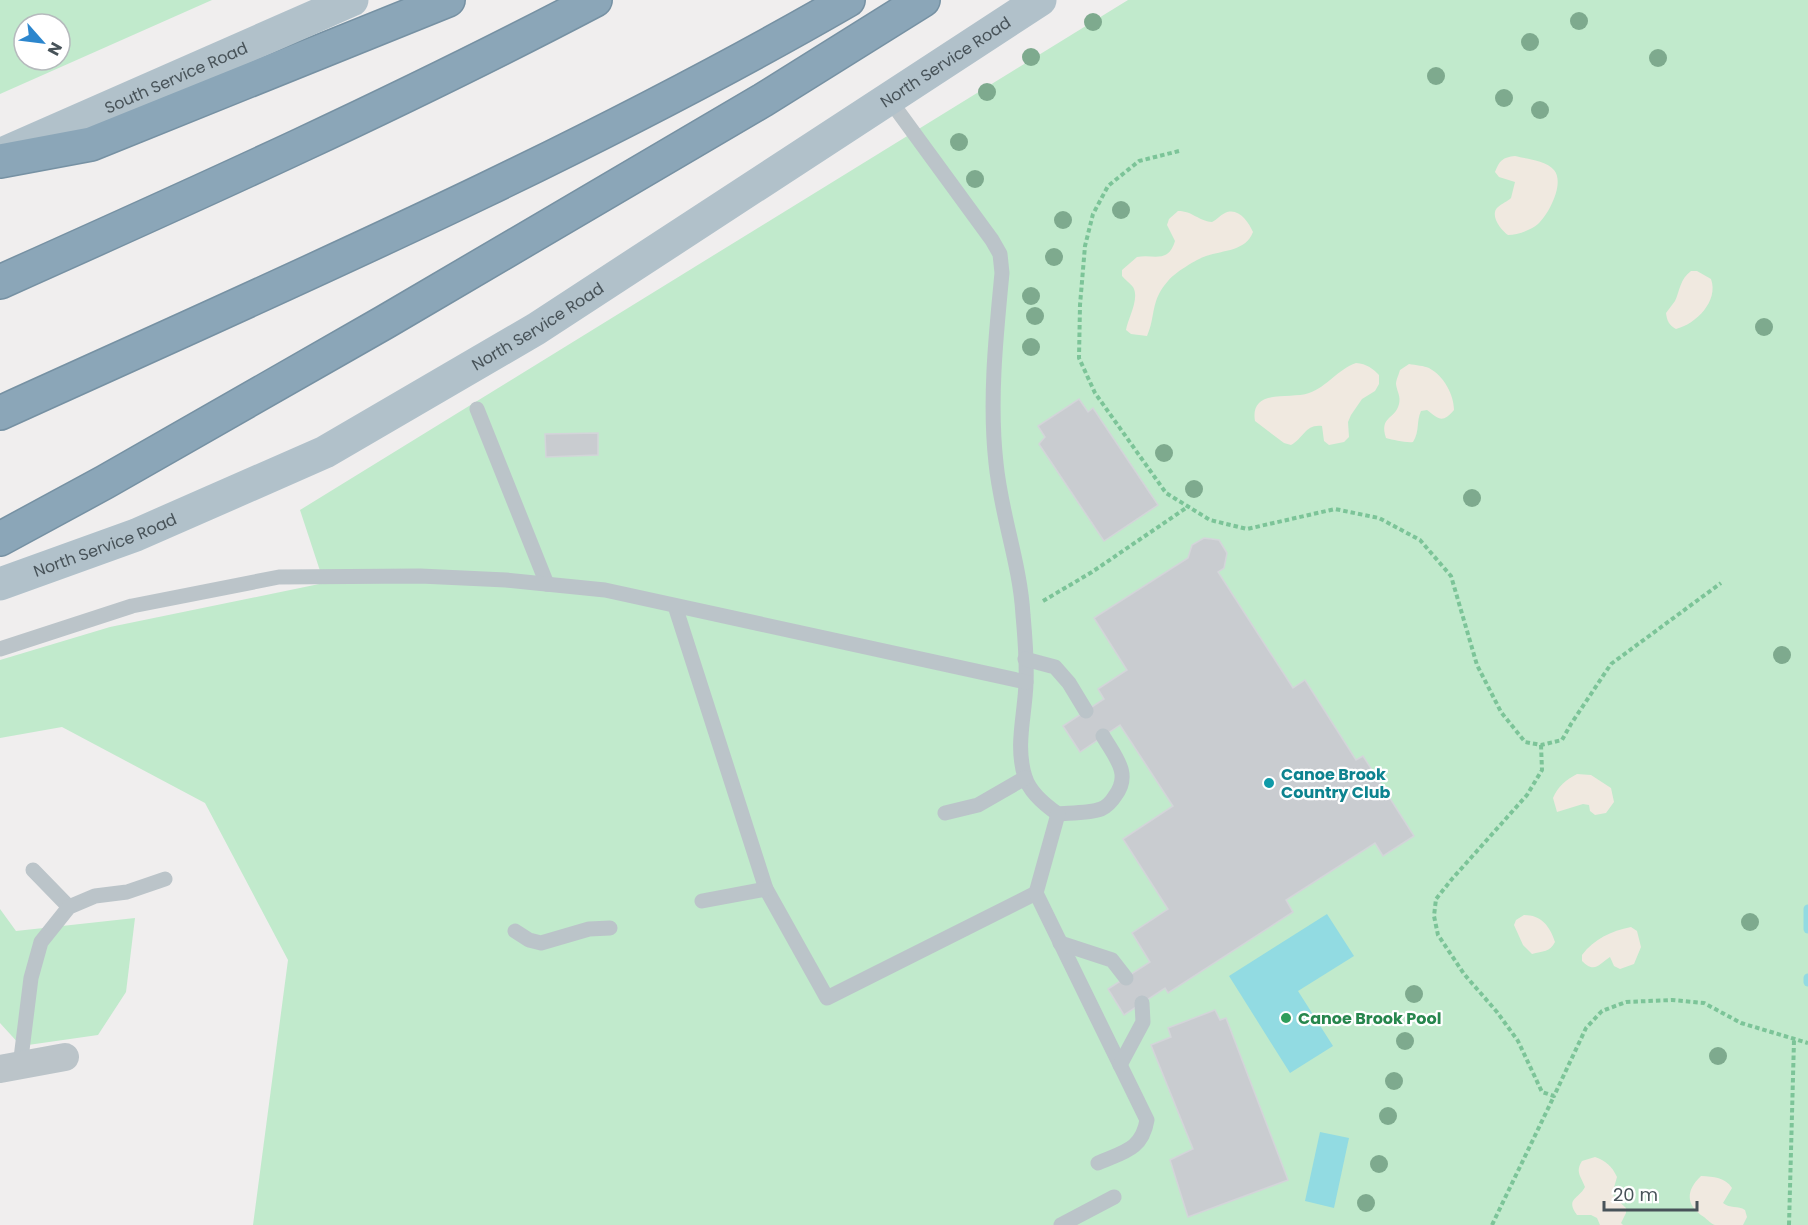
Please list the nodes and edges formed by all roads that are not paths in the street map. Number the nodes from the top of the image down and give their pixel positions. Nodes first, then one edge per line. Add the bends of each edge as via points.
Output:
1 (352, 0) edge
2 (448, 0) edge
3 (595, 0) edge
4 (848, 0) edge
5 (923, 0) edge
6 (1040, 0) edge
7 (889, 99) junction
8 (0, 155) edge
9 (0, 161) edge
10 (0, 282) edge
11 (477, 408) dead end
12 (0, 413) edge
13 (0, 539) edge
14 (0, 584) edge
15 (547, 584) junction
16 (675, 606) junction
17 (0, 649) edge
18 (1025, 659) junction
19 (1026, 682) junction
20 (1086, 711) dead end
21 (1103, 736) dead end
22 (1025, 778) junction
23 (945, 813) dead end
24 (1058, 814) junction
25 (33, 870) dead end
26 (165, 879) dead end
27 (766, 889) junction
28 (1036, 893) junction
29 (702, 901) dead end
30 (69, 907) junction
31 (610, 928) dead end
32 (515, 931) dead end
33 (1060, 943) junction
34 (1126, 978) dead end
35 (1142, 1003) dead end
36 (65, 1057) dead end
37 (1120, 1065) junction
38 (10, 1067) edge
39 (1098, 1163) dead end
40 (1114, 1197) dead end
41 (1060, 1225) edge

1 - 8 main road, South Service Road
2 - 9 highway via 92,144
3 - 10 highway via 485,58 254,168
4 - 12 highway via 535,166
5 - 13 highway via 763,100 406,310
6 - 7 main road, North Service Road
7 - 14 main road, North Service Road via 536,329 325,452 136,535
7 - 18 lane via 1000,254 993,405 996,463 1019,571
11 - 15 lane
15 - 16 lane via 605,590
15 - 17 lane via 420,576 279,577 132,606
16 - 19 lane
16 - 27 lane
18 - 19 lane
18 - 20 lane via 1055,667
19 - 22 lane via 1019,738
21 - 24 lane via 1120,765 1124,778 1120,789 1100,810
22 - 23 lane via 978,805
22 - 24 lane via 1041,801
24 - 28 lane
25 - 30 lane
26 - 30 lane via 127,892 95,896
27 - 28 lane via 827,998
27 - 29 lane
28 - 33 lane
30 - 38 lane via 41,942
31 - 32 lane via 589,929 541,943
33 - 34 lane via 1112,960
33 - 37 lane
35 - 37 lane via 1143,1022
36 - 38 street
37 - 39 lane via 1148,1120 1138,1145
40 - 41 lane

